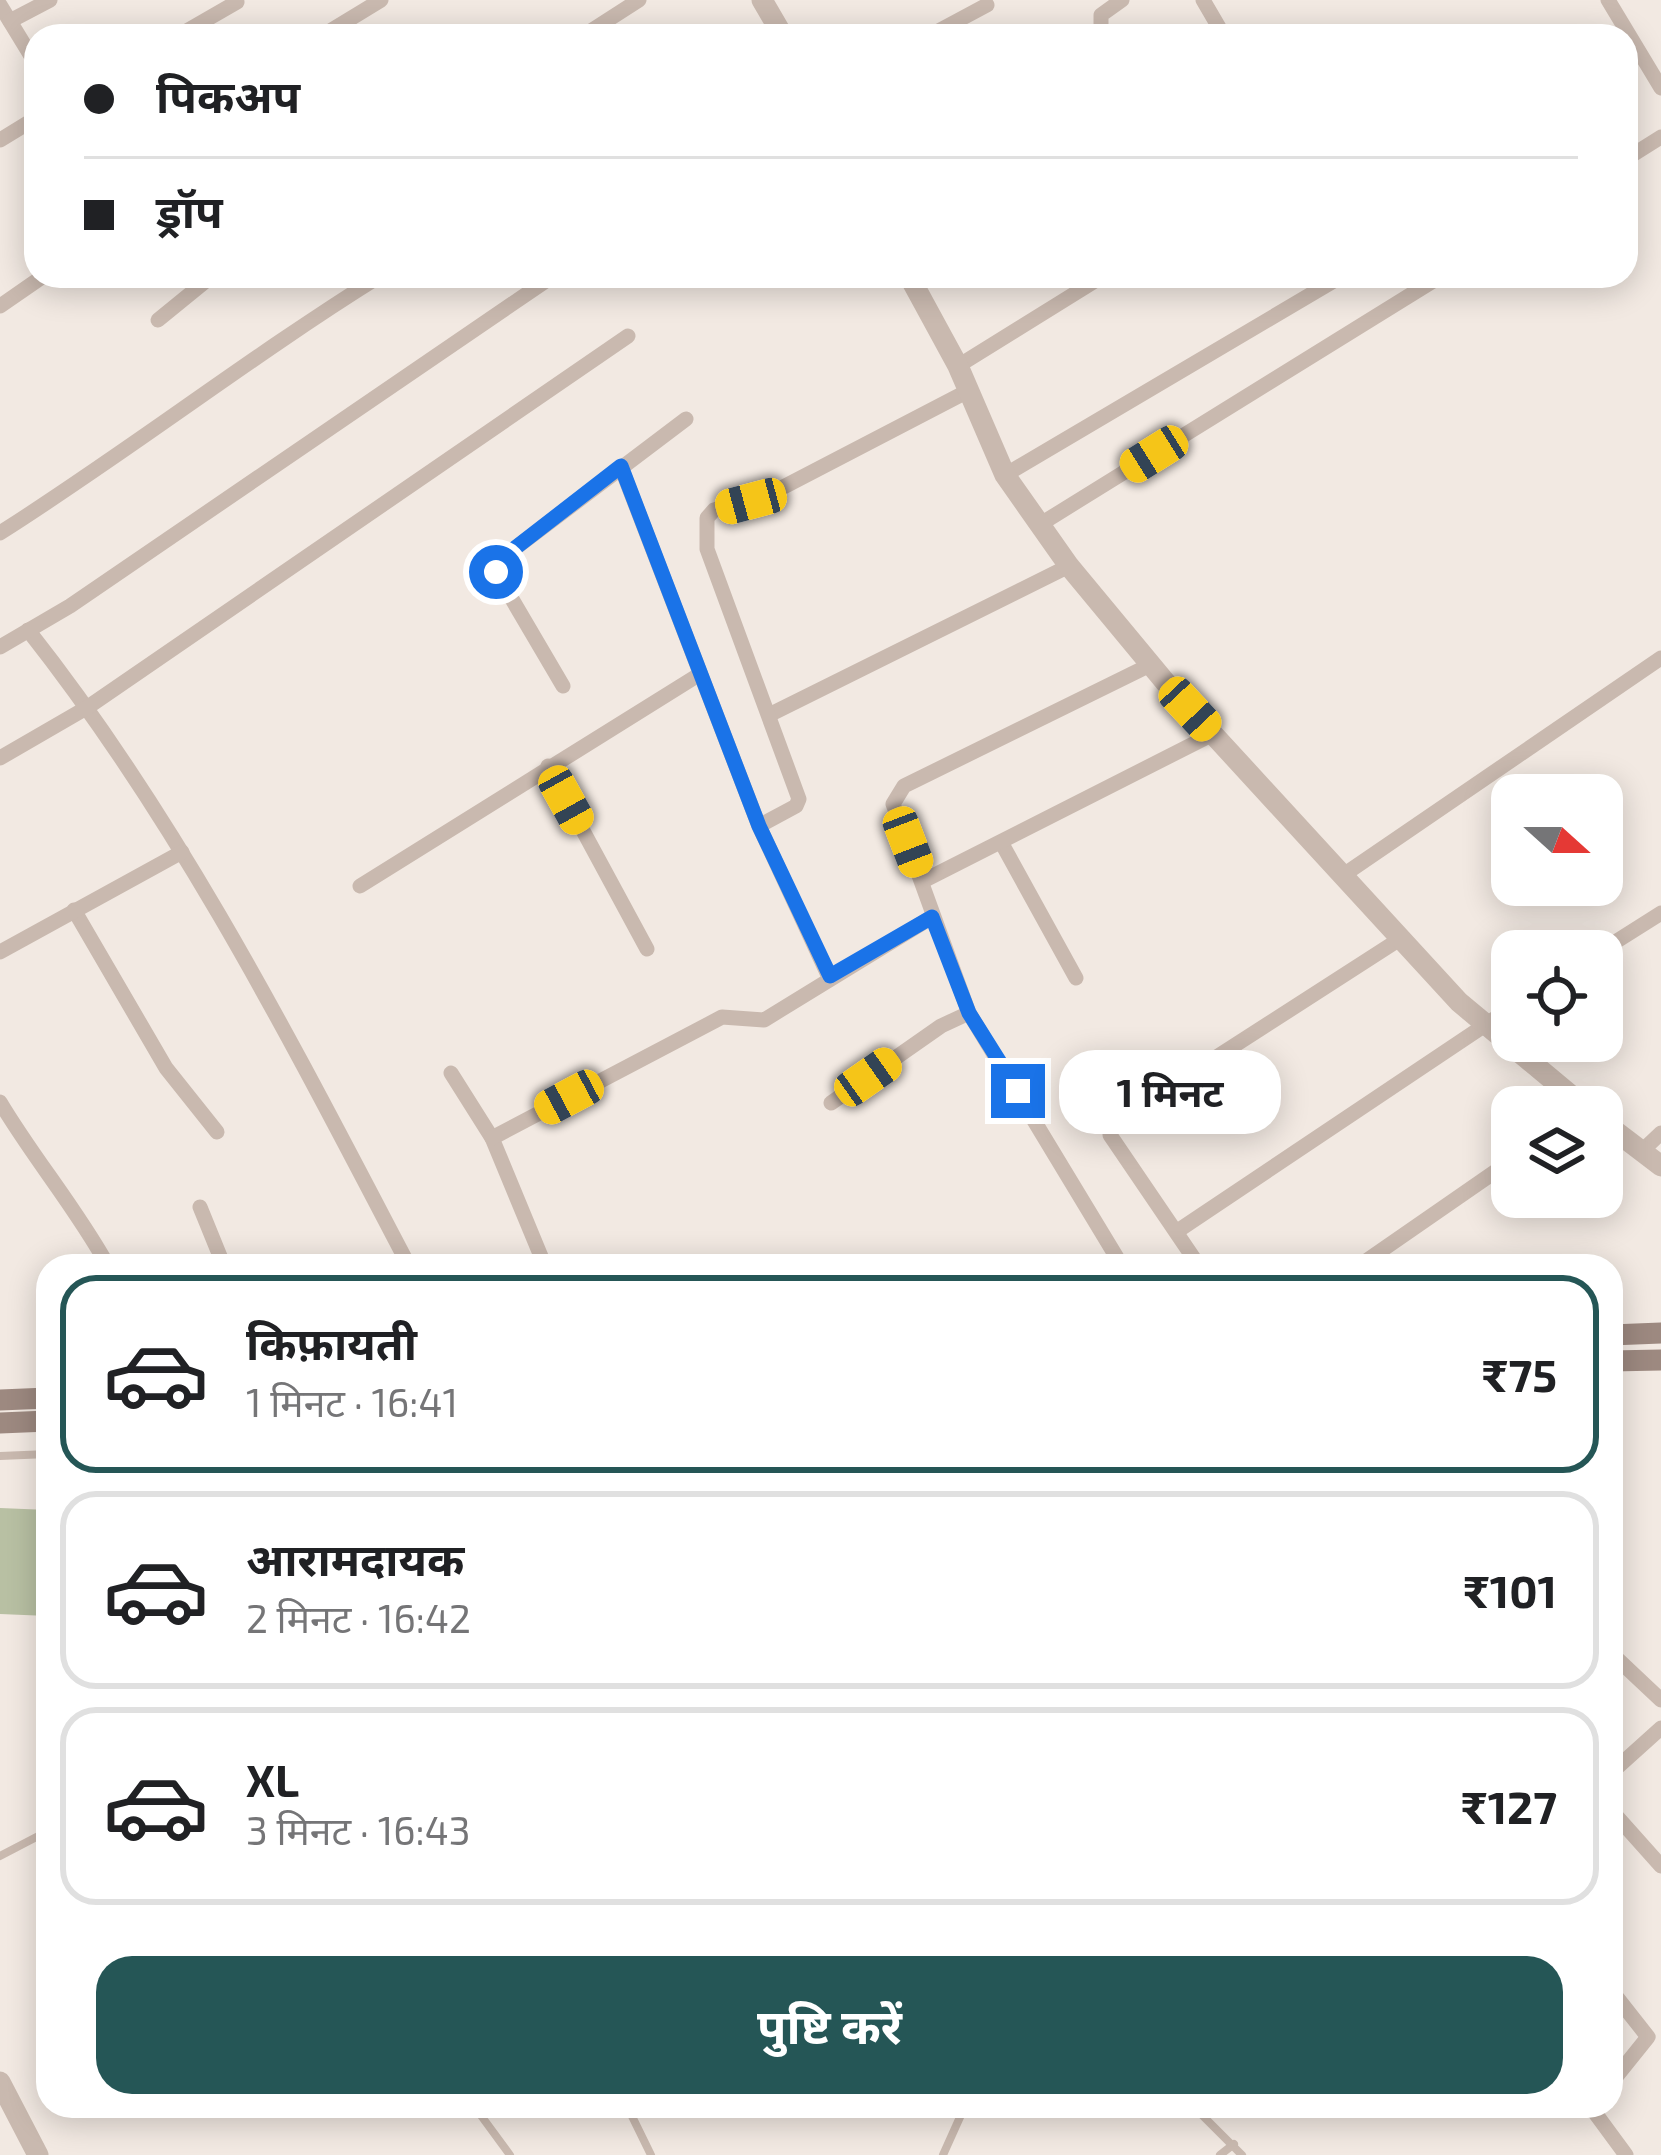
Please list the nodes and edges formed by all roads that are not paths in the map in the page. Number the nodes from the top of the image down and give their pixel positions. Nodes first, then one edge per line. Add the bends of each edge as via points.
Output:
1 (50, 0) edge
2 (381, 0) edge
3 (639, 0) edge
4 (1122, 0) edge
5 (237, 2) edge
6 (0, 5) edge
7 (987, 5) dead end
8 (10, 21) junction
9 (199, 24) edge
10 (342, 24) edge
11 (602, 24) edge
12 (951, 24) edge
13 (1101, 24) edge
14 (24, 44) edge
15 (1638, 50) edge
16 (1661, 88) edge
17 (26, 288) edge
18 (197, 288) edge
19 (361, 288) edge
20 (535, 288) edge
21 (915, 288) edge
22 (1083, 288) edge
23 (1322, 288) edge
24 (1422, 288) edge
25 (0, 305) edge
26 (158, 320) dead end
27 (628, 336) dead end
28 (958, 365) junction
29 (968, 391) junction
30 (686, 419) dead end
31 (621, 466) junction
32 (1005, 475) junction
33 (1040, 525) junction
34 (0, 533) edge
35 (1069, 566) junction
36 (28, 630) junction
37 (0, 646) edge
38 (1661, 658) edge
39 (1150, 665) junction
40 (700, 674) junction
41 (563, 686) dead end
42 (88, 706) junction
43 (769, 715) junction
44 (1213, 734) junction
45 (0, 758) edge
46 (548, 766) junction
47 (759, 826) junction
48 (1001, 842) junction
49 (182, 852) junction
50 (1342, 876) junction
51 (923, 881) junction
52 (360, 886) dead end
53 (74, 910) junction
54 (1661, 913) edge
55 (932, 917) junction
56 (1623, 937) edge
57 (1403, 938) junction
58 (646, 949) dead end
59 (0, 952) edge
60 (830, 976) junction
61 (1076, 978) dead end
62 (969, 1013) junction
63 (1491, 1020) edge
64 (1484, 1025) junction
65 (451, 1073) dead end
66 (1559, 1086) edge
67 (0, 1102) edge
68 (831, 1103) dead end
69 (217, 1132) dead end
70 (1661, 1133) edge
71 (1623, 1136) edge
72 (492, 1138) junction
73 (1643, 1150) junction
74 (1661, 1166) edge
75 (1491, 1174) edge
76 (200, 1207) dead end
77 (1179, 1230) junction
78 (101, 1254) edge
79 (219, 1254) edge
80 (403, 1254) edge
81 (539, 1254) edge
82 (1114, 1254) edge
83 (1192, 1254) edge
84 (1375, 1254) edge
85 (1661, 1333) edge
86 (1623, 1335) edge
87 (1661, 1360) edge
88 (1623, 1361) edge
89 (36, 1398) edge
90 (0, 1400) edge
91 (36, 1422) edge
92 (0, 1423) edge
93 (36, 1454) edge
94 (0, 1456) edge
95 (1623, 1664) edge
96 (1661, 1700) edge
97 (1661, 1728) edge
98 (1623, 1762) edge
99 (1623, 1823) edge
100 (36, 1837) edge
101 (0, 1856) edge
102 (1661, 1866) edge
103 (1623, 2006) edge
104 (1623, 2069) edge
105 (0, 2083) edge
106 (483, 2118) edge
107 (633, 2118) edge
108 (960, 2118) edge
109 (1206, 2118) edge
110 (1599, 2118) edge
111 (1234, 2144) junction
112 (38, 2155) edge
113 (510, 2155) edge
114 (651, 2155) edge
115 (943, 2155) edge
116 (1220, 2155) edge
117 (1242, 2155) edge
118 (1626, 2155) edge

1 - 8 street
2 - 10 street
3 - 11 street
4 - 13 street
5 - 9 street
6 - 8 street
7 - 12 street
8 - 14 street
15 - 16 street
17 - 25 street
18 - 26 street
19 - 34 street
20 - 36 street
21 - 28 street
22 - 28 street
23 - 32 street
24 - 33 street
27 - 42 street
28 - 29 street
29 - 32 street
29 - 43 street via 768,495 707,518 706,549
30 - 31 street
31 - 40 street
31 - 41 street via 496,566
32 - 33 street
33 - 35 street
35 - 39 street
35 - 43 street
36 - 37 street
36 - 42 street
38 - 50 street
39 - 44 street
39 - 51 street via 896,793 893,804
40 - 46 street
40 - 47 street
42 - 45 street
42 - 49 street
43 - 47 street via 799,802
44 - 48 street
44 - 50 street
46 - 52 street
46 - 58 street
47 - 60 street
48 - 51 street
48 - 61 street
49 - 53 street
49 - 80 street
50 - 57 street
51 - 55 street
53 - 59 street
53 - 69 street via 166,1068
54 - 56 street
55 - 60 street
55 - 62 street
57 - 64 street
57 - 77 street via 1115,1119 1110,1136
60 - 72 street via 764,1020 722,1017
62 - 68 street
62 - 82 street
63 - 64 street
64 - 66 street
64 - 77 street
65 - 72 street
67 - 78 street
70 - 73 street
71 - 73 street
72 - 81 street
73 - 74 street
75 - 84 street
76 - 79 street
77 - 83 street
85 - 86 main road
87 - 88 main road
89 - 90 main road
91 - 92 main road
93 - 94 lane
95 - 96 street
97 - 98 street
99 - 102 street
100 - 101 lane
103 - 104 street via 1648,2040
105 - 112 street
106 - 113 lane
107 - 114 lane
108 - 115 lane
109 - 111 lane
110 - 118 street
111 - 116 lane
111 - 117 lane

